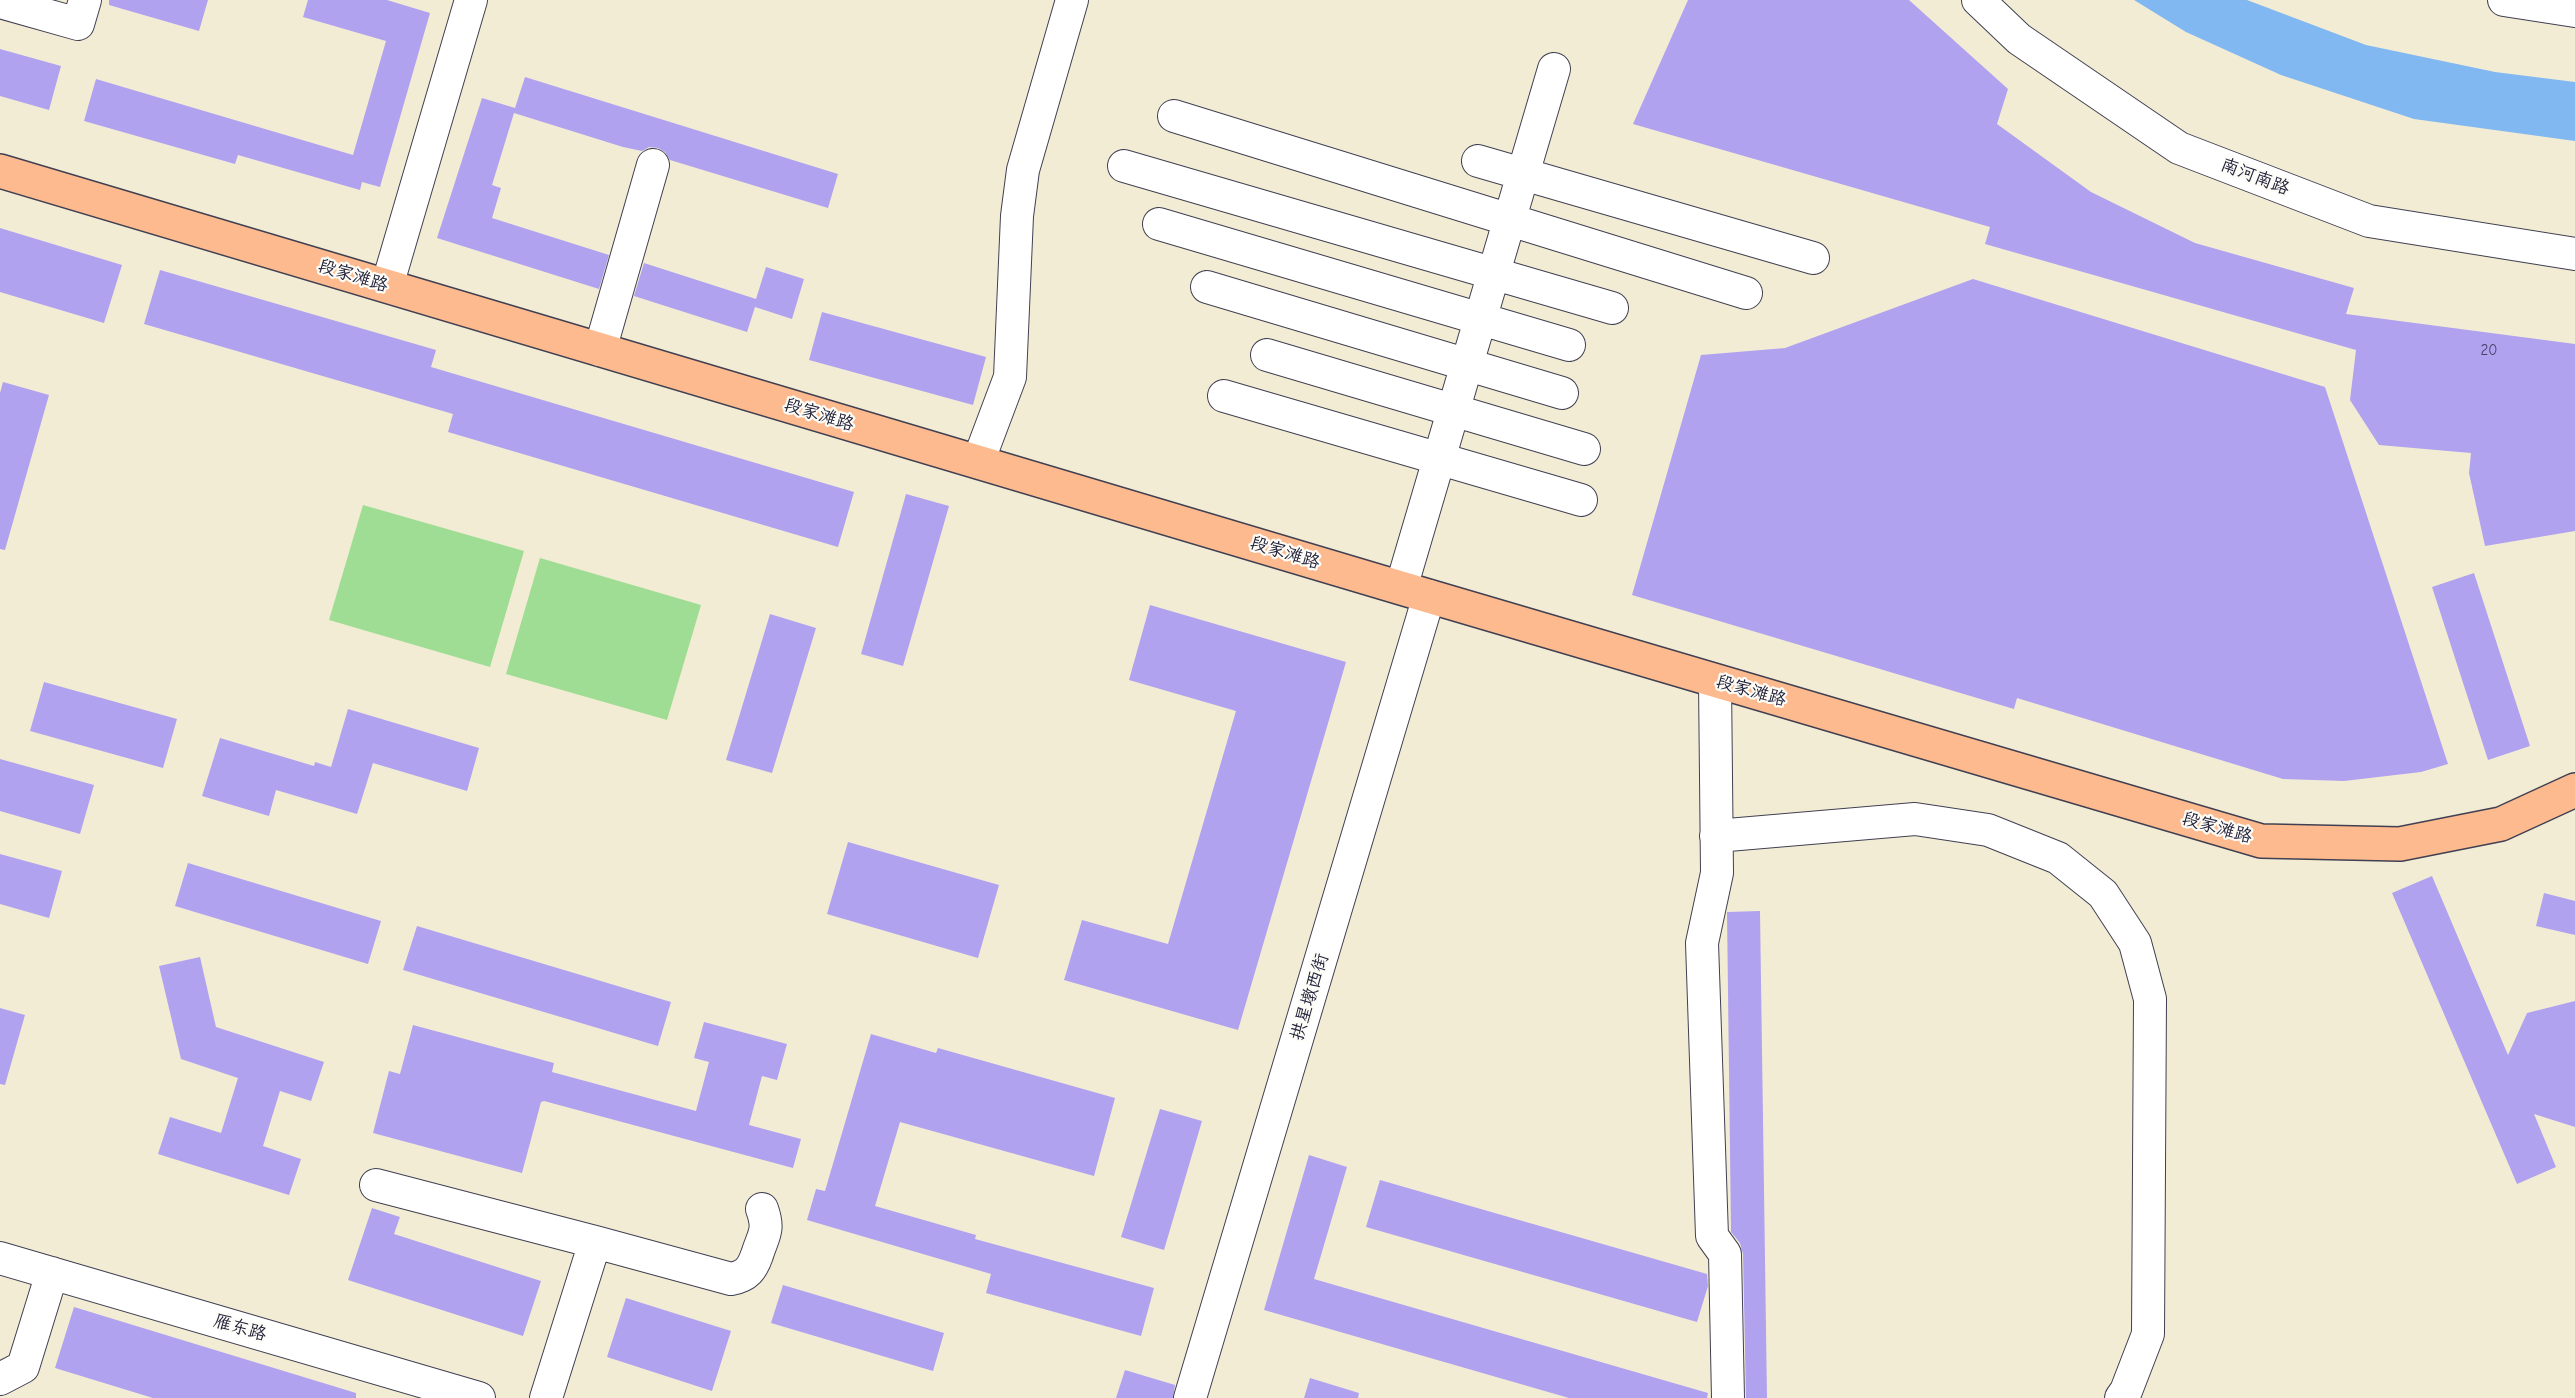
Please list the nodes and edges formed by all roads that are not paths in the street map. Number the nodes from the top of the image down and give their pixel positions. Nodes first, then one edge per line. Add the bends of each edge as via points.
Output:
1 (85, 0) edge
2 (471, 0) edge
3 (1072, 0) edge
4 (1978, 0) edge
5 (2504, 0) edge
6 (0, 2) edge
7 (2575, 11) edge
8 (1554, 69) dead end
9 (1174, 116) dead end
10 (1478, 161) dead end
11 (652, 165) dead end
12 (1124, 166) dead end
13 (0, 171) edge
14 (1523, 174) junction
15 (1509, 220) junction
16 (1159, 224) dead end
17 (2575, 254) edge
18 (1813, 258) dead end
19 (1494, 273) junction
20 (387, 286) junction
21 (1207, 287) dead end
22 (1746, 293) dead end
23 (1612, 308) dead end
24 (1480, 319) junction
25 (1569, 345) dead end
26 (600, 350) junction
27 (1267, 355) dead end
28 (1467, 365) junction
29 (1562, 393) dead end
30 (1224, 396) dead end
31 (1454, 410) junction
32 (1584, 449) dead end
33 (1439, 459) junction
34 (978, 462) junction
35 (1581, 500) dead end
36 (1415, 592) junction
37 (1715, 681) junction
38 (2575, 790) edge
39 (1716, 836) junction
40 (376, 1185) dead end
41 (762, 1209) dead end
42 (595, 1242) junction
43 (0, 1258) edge
44 (52, 1273) junction
45 (0, 1379) edge
46 (479, 1398) edge
47 (546, 1398) edge
48 (1190, 1398) edge
49 (1728, 1398) edge
50 (2121, 1398) edge

1 - 6 street via 78,24
2 - 20 street
3 - 34 street via 1023,170 1017,216 1010,377
4 - 17 street, 南河南路 via 2019,39 2179,148 2369,221
5 - 7 street
8 - 14 street, 拱星墩西街
9 - 15 street
10 - 14 street
11 - 26 street
12 - 19 street
13 - 20 main road, 段家滩路
14 - 15 street, 拱星墩西街
14 - 18 street
15 - 19 street, 拱星墩西街
15 - 22 street
16 - 24 street
19 - 23 street
19 - 24 street, 拱星墩西街
20 - 26 main road, 段家滩路
21 - 28 street
24 - 25 street
24 - 28 street, 拱星墩西街
26 - 34 main road, 段家滩路
27 - 31 street
28 - 29 street
28 - 31 street, 拱星墩西街
30 - 33 street
31 - 32 street
31 - 33 street, 拱星墩西街
33 - 35 street
33 - 36 street, 拱星墩西街
34 - 36 main road, 段家滩路
36 - 37 main road, 段家滩路
36 - 48 street, 拱星墩西街
37 - 38 main road, 段家滩路 via 2261,841 2400,844 2501,824
37 - 39 street
39 - 49 street via 1717,873 1702,943 1712,1236 1725,1254
39 - 50 street via 1915,819 1988,830 2058,858 2103,894 2134,943 2150,999 2148,1334
40 - 42 street
41 - 42 street via 766,1220 763,1243 752,1269 739,1278
42 - 47 street
43 - 44 street, 雁东路
44 - 45 street via 22,1367
44 - 46 street, 雁东路

